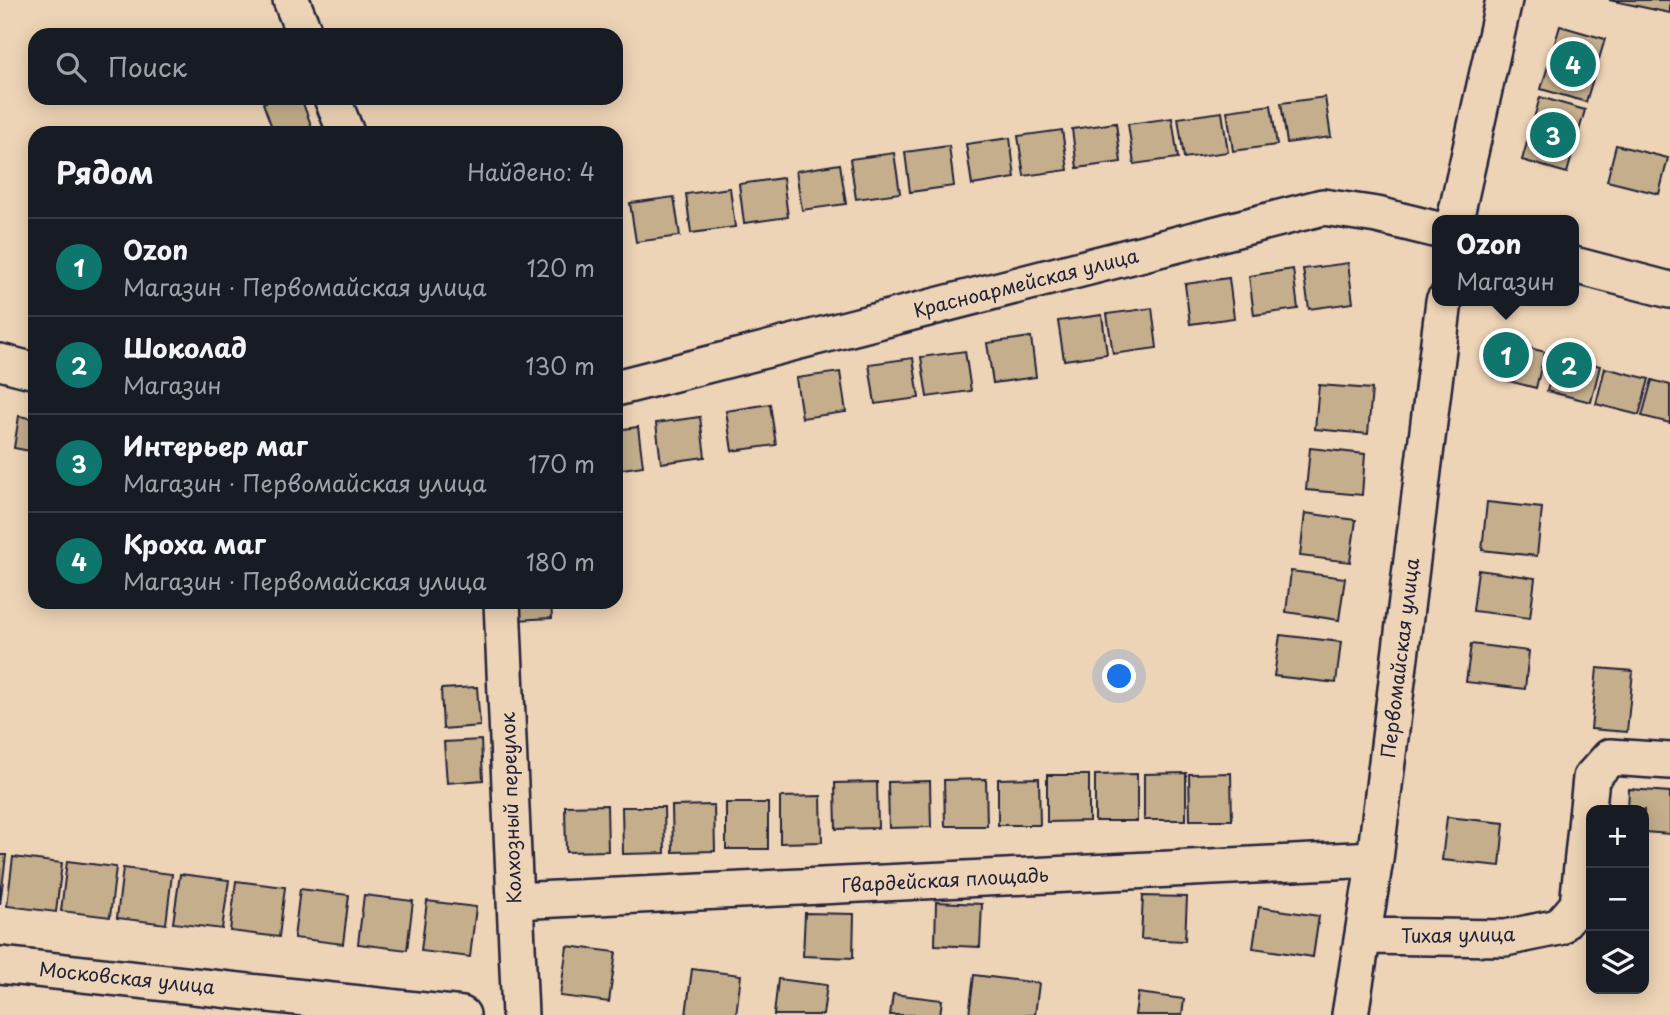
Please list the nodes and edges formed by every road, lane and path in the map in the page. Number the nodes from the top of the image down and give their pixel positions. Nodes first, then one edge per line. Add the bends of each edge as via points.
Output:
1 (291, 0) edge
2 (1504, 0) edge
3 (302, 28) edge
4 (335, 105) edge
5 (343, 126) edge
6 (1456, 215) edge
7 (1432, 229) edge
8 (1579, 266) edge
9 (1670, 290) edge
10 (1443, 306) edge
11 (0, 362) edge
12 (28, 368) edge
13 (623, 386) edge
14 (502, 609) edge
15 (1670, 761) edge
16 (1375, 859) junction
17 (515, 901) junction
18 (1363, 936) junction
19 (0, 965) edge
20 (463, 1015) edge
21 (520, 1015) edge
22 (1350, 1015) edge

1 - 3 street
2 - 6 street
4 - 5 street
7 - 13 street, Красноармейская улица via 1323,207
8 - 9 street
10 - 16 street, Первомайская улица
11 - 12 street
14 - 17 street, Колхозный переулок
15 - 18 street, Тихая улица via 1610,757 1591,778 1578,905 1559,927 1505,938
16 - 17 street, Гвардейская площадь
16 - 18 street, Первомайская улица
17 - 21 street, Колхозный переулок
18 - 22 street, Первомайская улица
19 - 20 street, Московская улица

